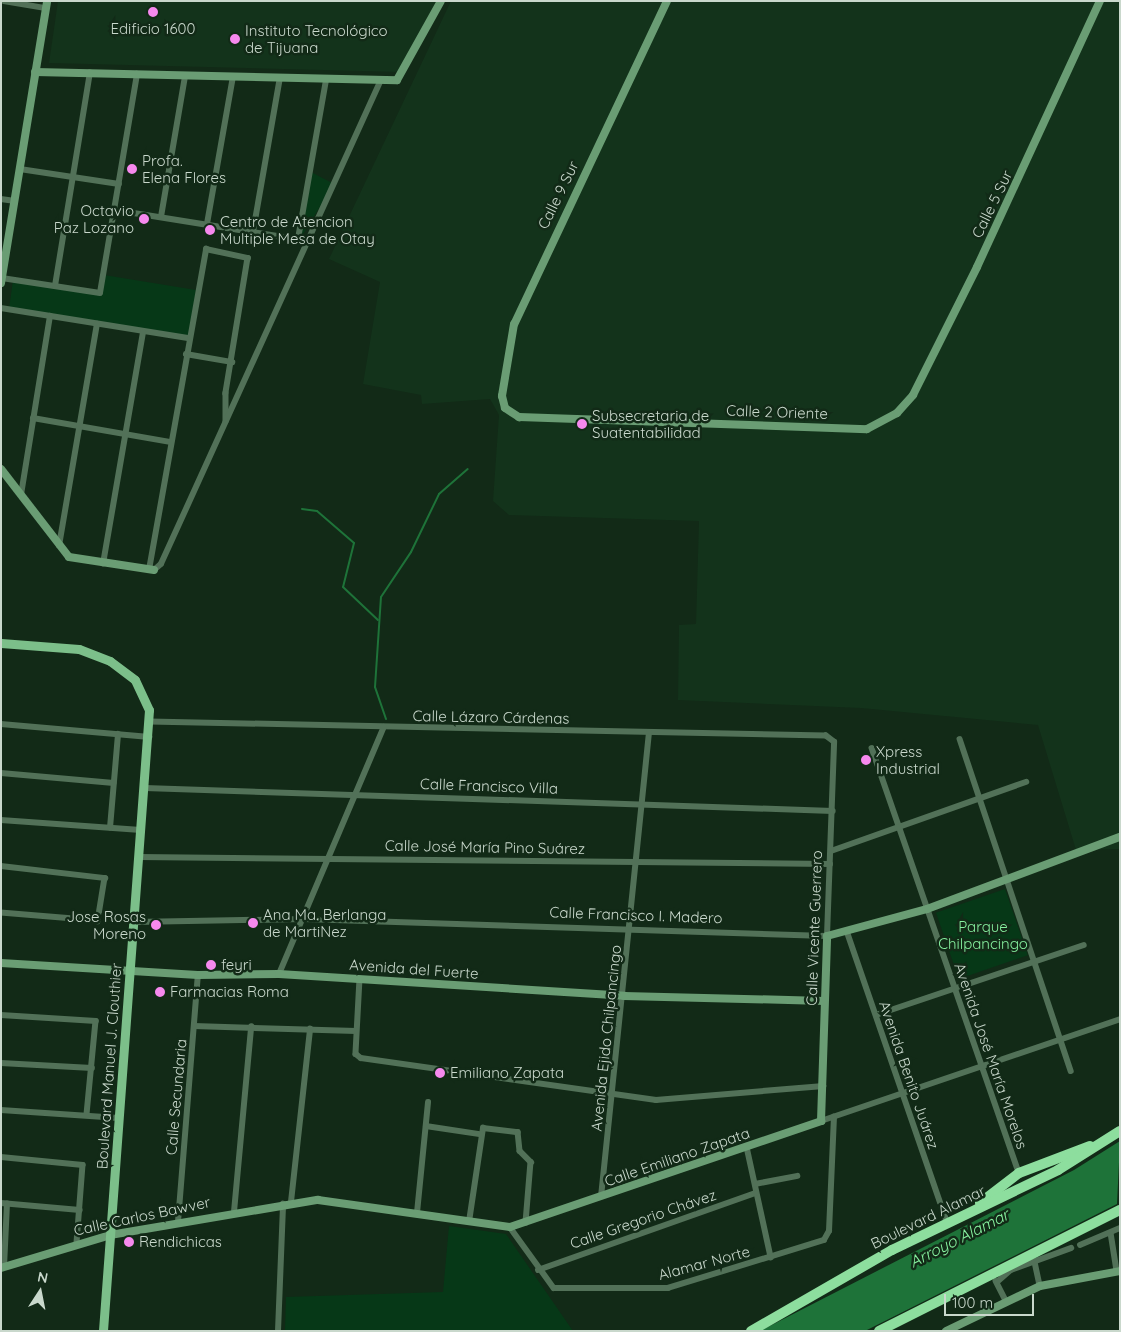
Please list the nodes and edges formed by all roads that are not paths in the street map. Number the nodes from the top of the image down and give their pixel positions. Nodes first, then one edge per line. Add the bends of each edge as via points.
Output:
1 (4, 1) edge
2 (440, 1) edge
3 (666, 1) edge
4 (1100, 1) edge
5 (46, 5) edge
6 (35, 72) junction
7 (90, 73) junction
8 (137, 74) junction
9 (185, 76) junction
10 (233, 77) junction
11 (280, 78) junction
12 (326, 80) junction
13 (381, 80) junction
14 (20, 169) junction
15 (73, 177) junction
16 (119, 184) junction
17 (1, 198) edge
18 (15, 201) junction
19 (115, 210) junction
20 (161, 217) junction
21 (207, 224) junction
22 (253, 232) junction
23 (298, 238) junction
24 (308, 241) junction
25 (2, 280) edge
26 (55, 286) junction
27 (1, 308) edge
28 (50, 316) junction
29 (98, 324) junction
30 (144, 332) junction
31 (188, 338) junction
32 (186, 354) junction
33 (232, 362) junction
34 (505, 408) joint
35 (897, 412) joint
36 (33, 418) junction
37 (226, 422) junction
38 (78, 427) junction
39 (125, 435) junction
40 (171, 442) junction
41 (1, 469) edge
42 (20, 495) junction
43 (58, 547) junction
44 (103, 564) junction
45 (152, 570) junction
46 (1, 643) edge
47 (150, 722) junction
48 (1, 724) edge
49 (384, 727) junction
50 (649, 732) junction
51 (118, 734) junction
52 (149, 737) junction
53 (832, 737) joint
54 (960, 739) dead end
55 (872, 748) dead end
56 (1, 773) edge
57 (1026, 782) dead end
58 (114, 783) junction
59 (145, 788) junction
60 (357, 794) junction
61 (979, 798) junction
62 (644, 804) junction
63 (832, 811) junction
64 (1, 820) edge
65 (110, 828) junction
66 (900, 828) junction
67 (142, 830) junction
68 (1120, 837) edge
69 (831, 850) junction
70 (140, 857) junction
71 (330, 857) junction
72 (639, 861) junction
73 (830, 864) junction
74 (1, 866) edge
75 (1010, 880) junction
76 (927, 909) junction
77 (1, 913) edge
78 (304, 919) junction
79 (134, 922) junction
80 (631, 928) junction
81 (848, 934) junction
82 (827, 936) junction
83 (1084, 946) dead end
84 (1036, 961) junction
85 (1, 963) edge
86 (130, 972) junction
87 (279, 974) junction
88 (198, 975) junction
89 (360, 979) junction
90 (954, 988) junction
91 (624, 996) junction
92 (824, 1001) junction
93 (1, 1015) edge
94 (876, 1015) junction
95 (1120, 1019) edge
96 (194, 1026) junction
97 (251, 1027) junction
98 (310, 1029) junction
99 (356, 1030) junction
100 (1061, 1038) junction
101 (1, 1063) edge
102 (981, 1065) junction
103 (92, 1068) junction
104 (1070, 1071) dead end
105 (823, 1086) junction
106 (613, 1093) junction
107 (902, 1093) junction
108 (428, 1103) dead end
109 (1, 1110) edge
110 (87, 1115) junction
111 (834, 1117) junction
112 (119, 1118) junction
113 (821, 1121) junction
114 (426, 1126) junction
115 (1120, 1131) edge
116 (479, 1134) junction
117 (1109, 1139) junction
118 (747, 1148) junction
119 (1, 1157) edge
120 (1019, 1173) junction
121 (797, 1176) dead end
122 (755, 1184) junction
123 (756, 1193) junction
124 (601, 1197) junction
125 (4, 1203) edge
126 (287, 1203) junction
127 (80, 1210) junction
128 (1120, 1210) edge
129 (234, 1212) junction
130 (417, 1213) junction
131 (964, 1216) junction
132 (178, 1222) junction
133 (470, 1222) junction
134 (526, 1223) junction
135 (948, 1224) junction
136 (510, 1227) junction
137 (1120, 1228) edge
138 (1111, 1233) junction
139 (110, 1235) junction
140 (77, 1243) junction
141 (1080, 1245) dead end
142 (1071, 1248) dead end
143 (771, 1257) junction
144 (1035, 1262) junction
145 (2, 1268) edge
146 (538, 1270) junction
147 (1118, 1272) edge
148 (995, 1278) junction
149 (1040, 1286) junction
150 (1005, 1299) junction
151 (103, 1331) edge
152 (278, 1331) edge
153 (751, 1331) edge
154 (879, 1331) edge
155 (946, 1331) edge

1 - 5 street
2 - 13 street via 402,77
3 - 34 street, Calle 9 Sur via 514,324 502,396
4 - 35 street, Calle 5 Sur via 977,267 913,395
5 - 6 street
6 - 7 street
6 - 14 street
7 - 8 street
7 - 15 street
8 - 9 street
8 - 16 street
9 - 10 street
9 - 20 street
10 - 11 street
10 - 21 street
11 - 12 street
11 - 22 street
12 - 13 street
12 - 23 street
13 - 24 street
14 - 15 street
14 - 18 street
15 - 16 street
15 - 26 street
16 - 19 street
17 - 18 street
18 - 25 street
19 - 20 street
19 - 26 street via 100,293
20 - 21 street
21 - 22 street
22 - 23 street
23 - 24 street
24 - 37 street
25 - 26 street
27 - 28 street
28 - 29 street
28 - 36 street
29 - 30 street
29 - 38 street
30 - 31 street
30 - 39 street
31 - 32 street
31 - 33 street via 204,251 248,257
32 - 33 street
32 - 40 street
33 - 37 street
34 - 35 street, Calle 2 Oriente via 518,417 867,429
36 - 38 street
36 - 42 street
37 - 45 street via 161,564
38 - 39 street
38 - 43 street
39 - 40 street
39 - 44 street
40 - 45 street
41 - 42 street
42 - 43 street
43 - 44 street via 69,557
44 - 45 street
46 - 47 main road, Boulevard Manuel J. Clouthier via 79,649 110,661 141,689
47 - 49 street, Calle Lázaro Cárdenas
47 - 52 main road, Boulevard Manuel J. Clouthier
48 - 51 street
49 - 50 street, Calle Lázaro Cárdenas
49 - 60 street
50 - 53 street, Calle Lázaro Cárdenas
50 - 62 street, Avenida Ejido Chilpancingo
51 - 52 street
51 - 58 street
52 - 59 main road, Boulevard Manuel J. Clouthier
53 - 63 street, Calle Vicente Guerrero
54 - 61 street
55 - 66 street, Avenida José María Morelos
56 - 58 street
57 - 61 street
58 - 65 street
59 - 60 street, Calle Francisco Villa
59 - 67 main road, Boulevard Manuel J. Clouthier
60 - 62 street, Calle Francisco Villa
60 - 71 street
61 - 66 street
61 - 75 street
62 - 63 street, Calle Francisco Villa
62 - 72 street, Avenida Ejido Chilpancingo
63 - 69 street, Calle Vicente Guerrero
64 - 65 street
65 - 67 street
66 - 69 street
66 - 76 street, Avenida José María Morelos
67 - 70 main road, Boulevard Manuel J. Clouthier
68 - 75 street, Calle Francisco I. Madero
69 - 73 street, Calle Vicente Guerrero
70 - 71 street, Calle José María Pino Suárez
70 - 79 main road, Boulevard Manuel J. Clouthier
71 - 72 street, Calle José María Pino Suárez
71 - 78 street
72 - 73 street, Calle José María Pino Suárez
72 - 80 street, Avenida Ejido Chilpancingo
73 - 82 street, Calle Vicente Guerrero
74 - 77 street via 105,876 101,920
75 - 76 street, Calle Francisco I. Madero
75 - 84 street
76 - 81 street, Calle Francisco I. Madero
76 - 90 street, Avenida José María Morelos
78 - 79 street, Calle Francisco I. Madero
78 - 80 street, Calle Francisco I. Madero
78 - 87 street
79 - 86 main road, Boulevard Manuel J. Clouthier
80 - 82 street, Calle Francisco I. Madero
80 - 91 street, Avenida Ejido Chilpancingo
81 - 82 street, Calle Francisco I. Madero
81 - 94 street, Avenida Benito Juárez
82 - 92 street, Calle Vicente Guerrero
83 - 84 street
84 - 90 street
84 - 100 street
85 - 86 street, Avenida del Fuerte
86 - 88 street, Avenida del Fuerte
86 - 112 main road, Boulevard Manuel J. Clouthier
87 - 88 street, Avenida del Fuerte
87 - 89 street, Avenida del Fuerte
88 - 96 street, Calle Secundaria
89 - 91 street, Avenida del Fuerte
89 - 99 street
90 - 94 street
90 - 102 street, Avenida José María Morelos
91 - 92 street, Avenida del Fuerte
91 - 106 street, Avenida Ejido Chilpancingo
92 - 105 street, Calle Vicente Guerrero
93 - 103 street via 96,1021
94 - 107 street, Avenida Benito Juárez
95 - 100 street, Calle Emiliano Zapata
96 - 97 street
96 - 132 street, Calle Secundaria
97 - 98 street
97 - 129 street
98 - 99 street
98 - 126 street
99 - 106 street via 358,1057
100 - 102 street, Calle Emiliano Zapata
100 - 104 street
101 - 103 street
102 - 107 street, Calle Emiliano Zapata
102 - 120 street, Avenida José María Morelos
103 - 110 street
105 - 106 street via 667,1101
105 - 113 street, Calle Vicente Guerrero
106 - 124 street, Avenida Ejido Chilpancingo
107 - 111 street, Calle Emiliano Zapata
107 - 135 street, Avenida Benito Juárez
108 - 114 street
109 - 110 street
110 - 112 street
111 - 113 street, Calle Emiliano Zapata
111 - 143 street, Alamar Norte via 827,1239
112 - 139 main road, Boulevard Manuel J. Clouthier
113 - 118 street, Calle Emiliano Zapata
114 - 116 street
114 - 130 street
115 - 117 highway, Boulevard Alamar
116 - 133 street
116 - 134 street via 483,1128 518,1132 520,1152 531,1162
117 - 120 highway
117 - 131 highway, Boulevard Alamar
118 - 122 street
118 - 124 street, Calle Emiliano Zapata
119 - 127 street via 81,1163
120 - 131 highway
121 - 122 street
122 - 123 street
123 - 143 street
123 - 146 street, Calle Gregorio Chávez
124 - 134 street, Calle Emiliano Zapata
125 - 127 street
125 - 145 street
126 - 129 street, Calle Carlos Bawver
126 - 130 street, Calle Emiliano Zapata via 323,1200
126 - 152 street
127 - 140 street
128 - 148 highway
129 - 132 street, Calle Carlos Bawver
130 - 133 street, Calle Emiliano Zapata
131 - 135 highway, Boulevard Alamar
132 - 139 street, Calle Carlos Bawver
133 - 136 street, Calle Emiliano Zapata
134 - 136 street, Calle Emiliano Zapata
135 - 153 highway, Boulevard Alamar via 892,1250
136 - 146 street
137 - 138 street
138 - 141 street
138 - 147 street
139 - 140 street, Calle Carlos Bawver
139 - 151 main road, Boulevard Manuel J. Clouthier
140 - 145 street, Calle Carlos Bawver
142 - 144 street
143 - 146 street, Alamar Norte via 668,1288 554,1288
144 - 148 street
144 - 149 street
147 - 149 street
148 - 150 street
148 - 154 highway
149 - 150 street
150 - 155 street

